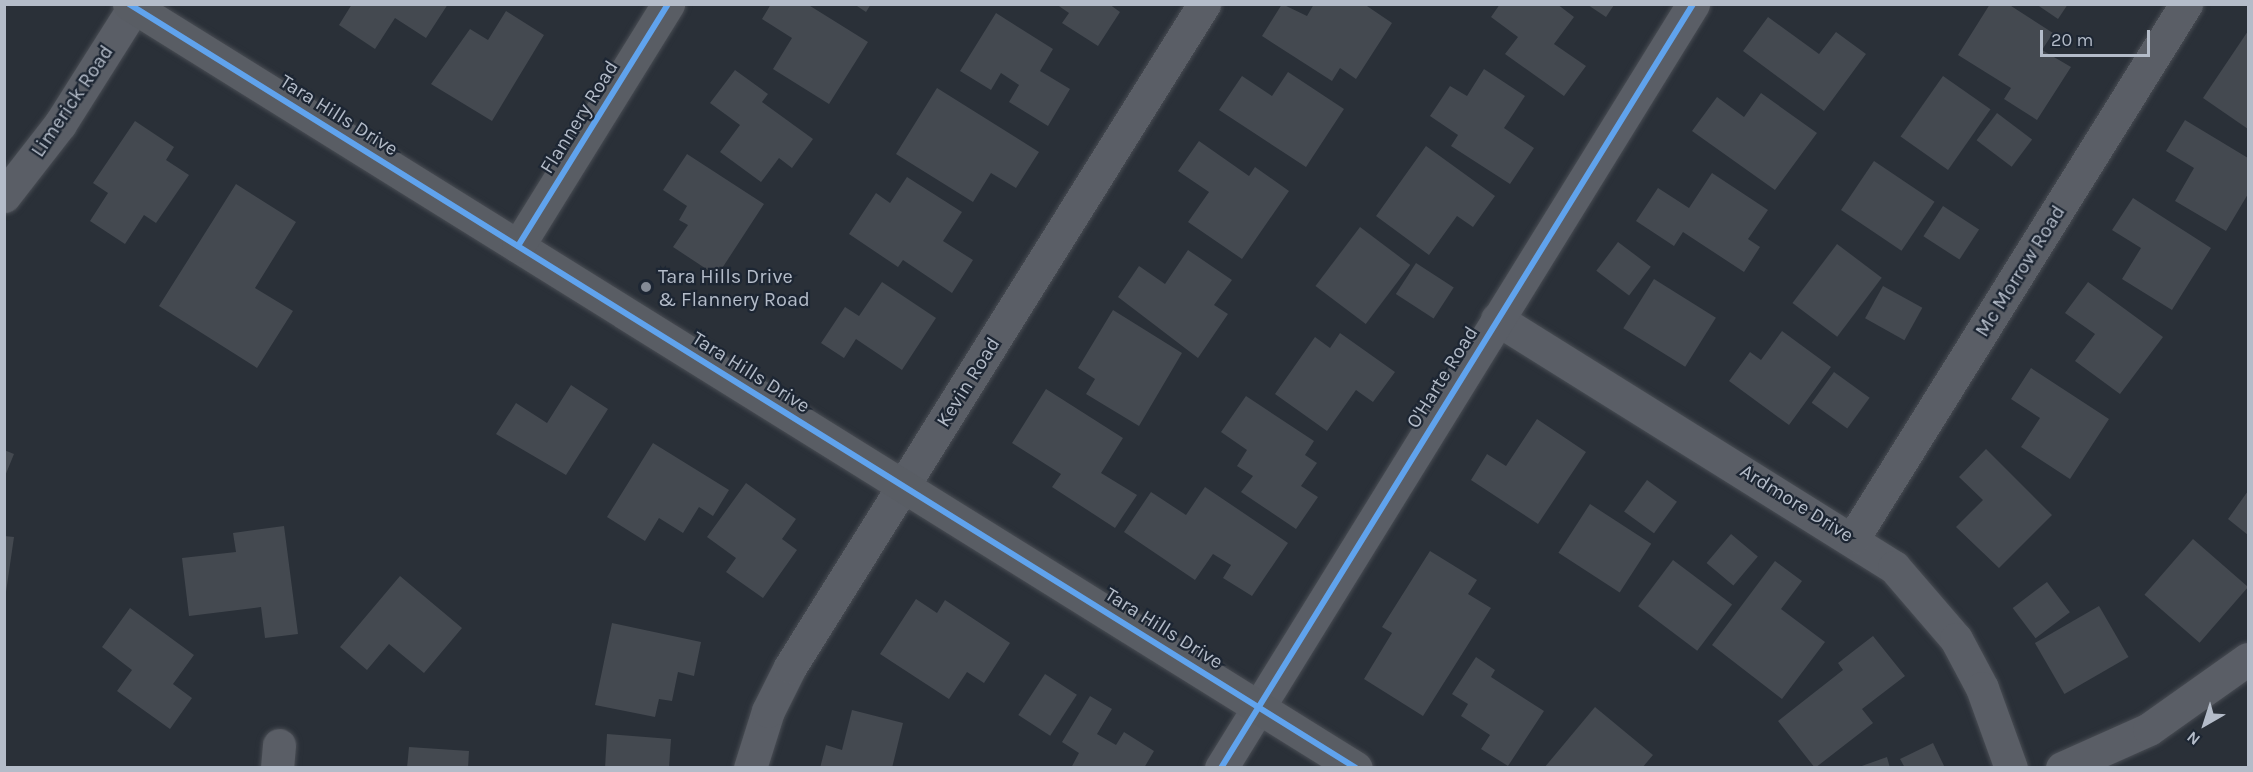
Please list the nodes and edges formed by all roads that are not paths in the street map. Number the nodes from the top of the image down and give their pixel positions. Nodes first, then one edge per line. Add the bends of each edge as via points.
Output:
1 (668, 4) edge
2 (1203, 4) edge
3 (1693, 4) edge
4 (2186, 4) edge
5 (133, 6) edge
6 (4, 196) edge
7 (518, 246) junction
8 (1497, 319) junction
9 (903, 487) junction
10 (1854, 537) junction
11 (2248, 659) edge
12 (1259, 706) junction
13 (750, 768) edge
14 (1221, 768) edge
15 (1356, 768) edge
16 (2011, 768) edge
17 (2062, 768) edge

1 - 7 street, Flannery Road
2 - 9 street, Kevin Road
3 - 8 street, O'Harte Road
4 - 10 street, Mc Morrow Road
5 - 6 street, Limerick Road via 60,124
5 - 7 street, Tara Hills Drive
7 - 9 street, Tara Hills Drive
8 - 10 street, Ardmore Drive
8 - 12 street, O'Harte Road
9 - 12 street, Tara Hills Drive
9 - 13 street, Kevin Road via 790,667 768,711
10 - 16 street, Ardmore Drive via 1922,594 1956,639 1982,687
11 - 17 street via 2149,729
12 - 14 street, O'Harte Road
12 - 15 street, Tara Hills Drive

